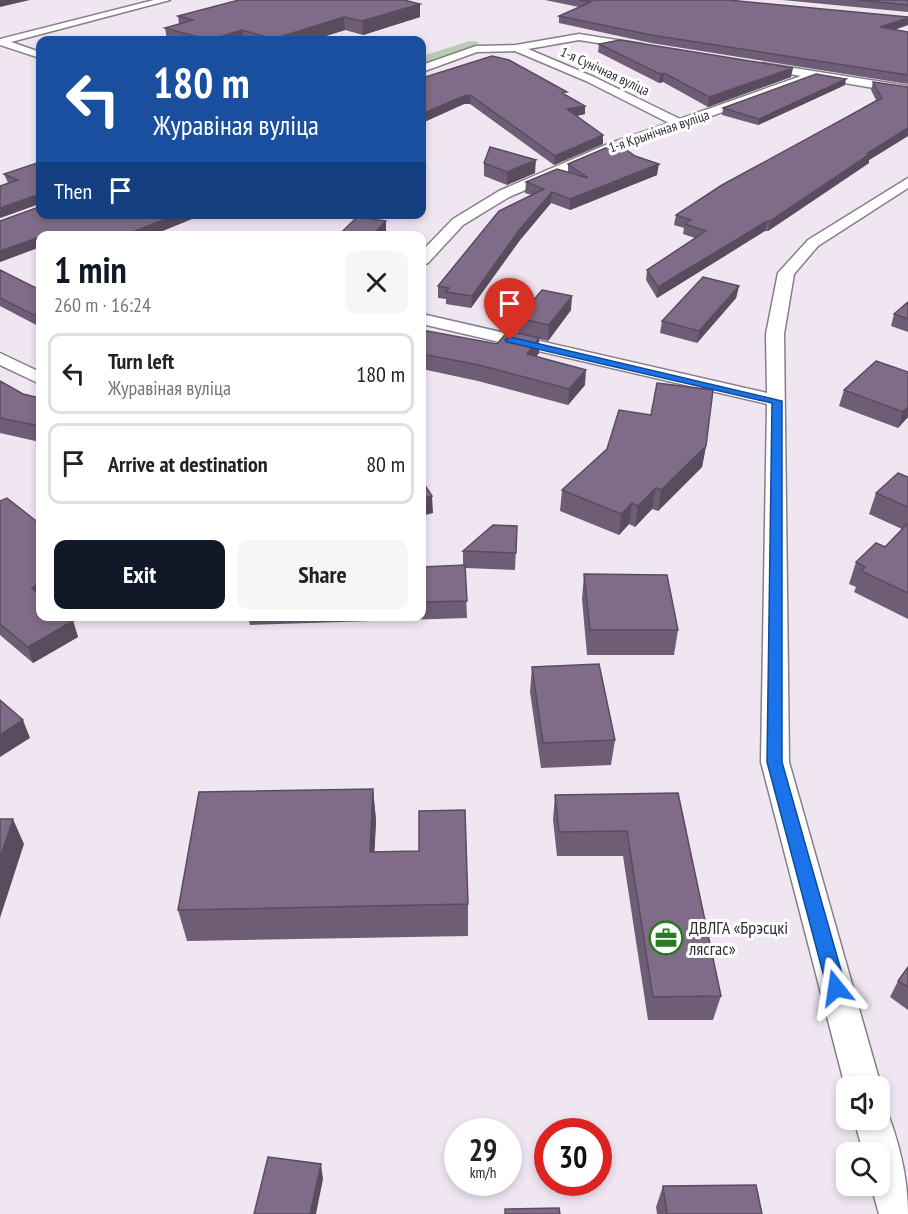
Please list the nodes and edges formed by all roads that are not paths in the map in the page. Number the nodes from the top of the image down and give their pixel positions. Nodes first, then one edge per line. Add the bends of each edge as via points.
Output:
1 (165, 0) edge
2 (0, 42) edge
3 (516, 48) junction
4 (658, 49) edge
5 (36, 54) edge
6 (748, 64) edge
7 (426, 68) edge
8 (815, 75) junction
9 (908, 90) edge
10 (681, 124) junction
11 (908, 182) edge
12 (426, 256) edge
13 (426, 320) edge
14 (0, 358) edge
15 (36, 376) edge
16 (777, 401) junction
17 (860, 1076) edge
18 (875, 1130) edge
19 (898, 1214) edge

1 - 2 street
2 - 5 street
3 - 4 street via 579,37
3 - 7 street via 476,49
3 - 10 street, 1-я Сунічная вуліца
6 - 8 street
8 - 9 street
8 - 10 street, 1-я Крынічная вуліца
10 - 12 street, 1-я Крынічная вуліца via 591,155 488,201 458,222
11 - 16 street via 813,243 786,273 775,334
13 - 16 street
14 - 15 street
16 - 17 street via 775,762
18 - 19 street

